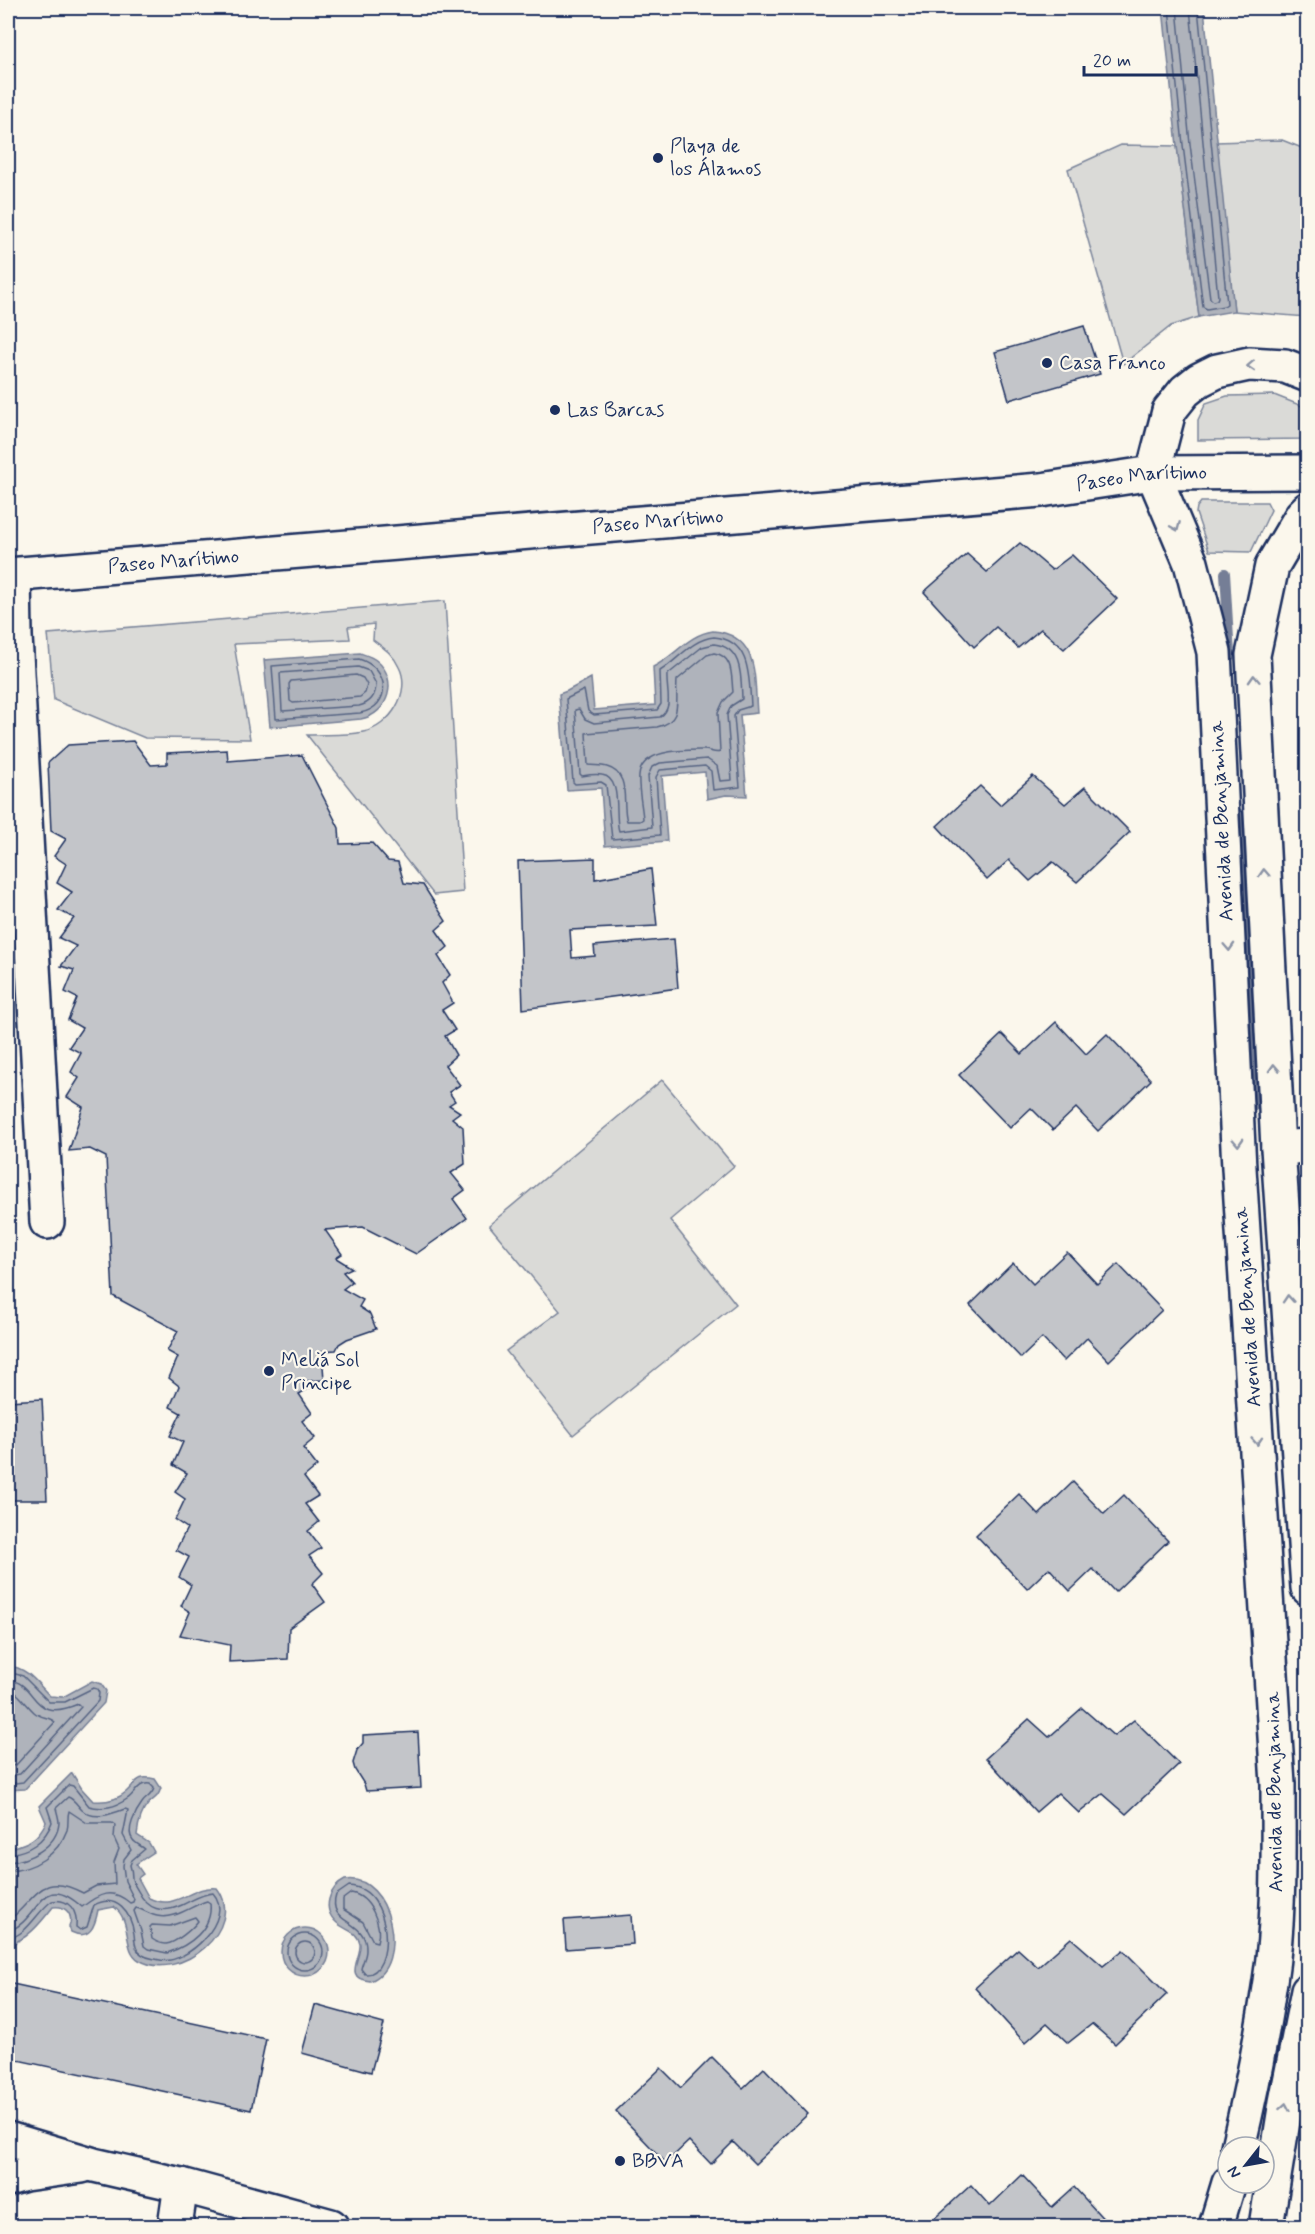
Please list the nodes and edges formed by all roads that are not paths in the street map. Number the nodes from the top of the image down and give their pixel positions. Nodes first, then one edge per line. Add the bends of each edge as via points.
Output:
1 (1308, 375) edge
2 (1308, 472) edge
3 (1153, 473) junction
4 (1308, 509) edge
5 (10, 575) edge
6 (1293, 1147) edge
7 (47, 1222) dead end
8 (1308, 1588) edge
9 (1308, 1991) edge
10 (1241, 2135) edge
11 (8, 2139) edge
12 (94, 2165) junction
13 (8, 2179) edge
14 (181, 2185) junction
15 (1225, 2195) edge
16 (175, 2226) edge
17 (331, 2226) edge
18 (1216, 2226) edge
19 (1266, 2226) edge

1 -> 3 street via 1285,366 1249,364 1217,371 1199,380 1169,411
2 - 3 street, Paseo Marítimo
3 - 5 street, Paseo Marítimo via 1041,490
3 -> 10 street, Avenida de Benjamina via 1191,563 1214,652 1240,1180 1278,1784 1278,1880 1271,1979
6 -> 4 street, Avenida de Benjamina via 1253,656 1272,566
5 - 7 street
8 -> 6 street, Avenida de Benjamina
19 -> 9 street
11 - 12 street
12 - 13 street
12 - 14 street
14 - 16 street
14 - 17 street
15 - 18 street

